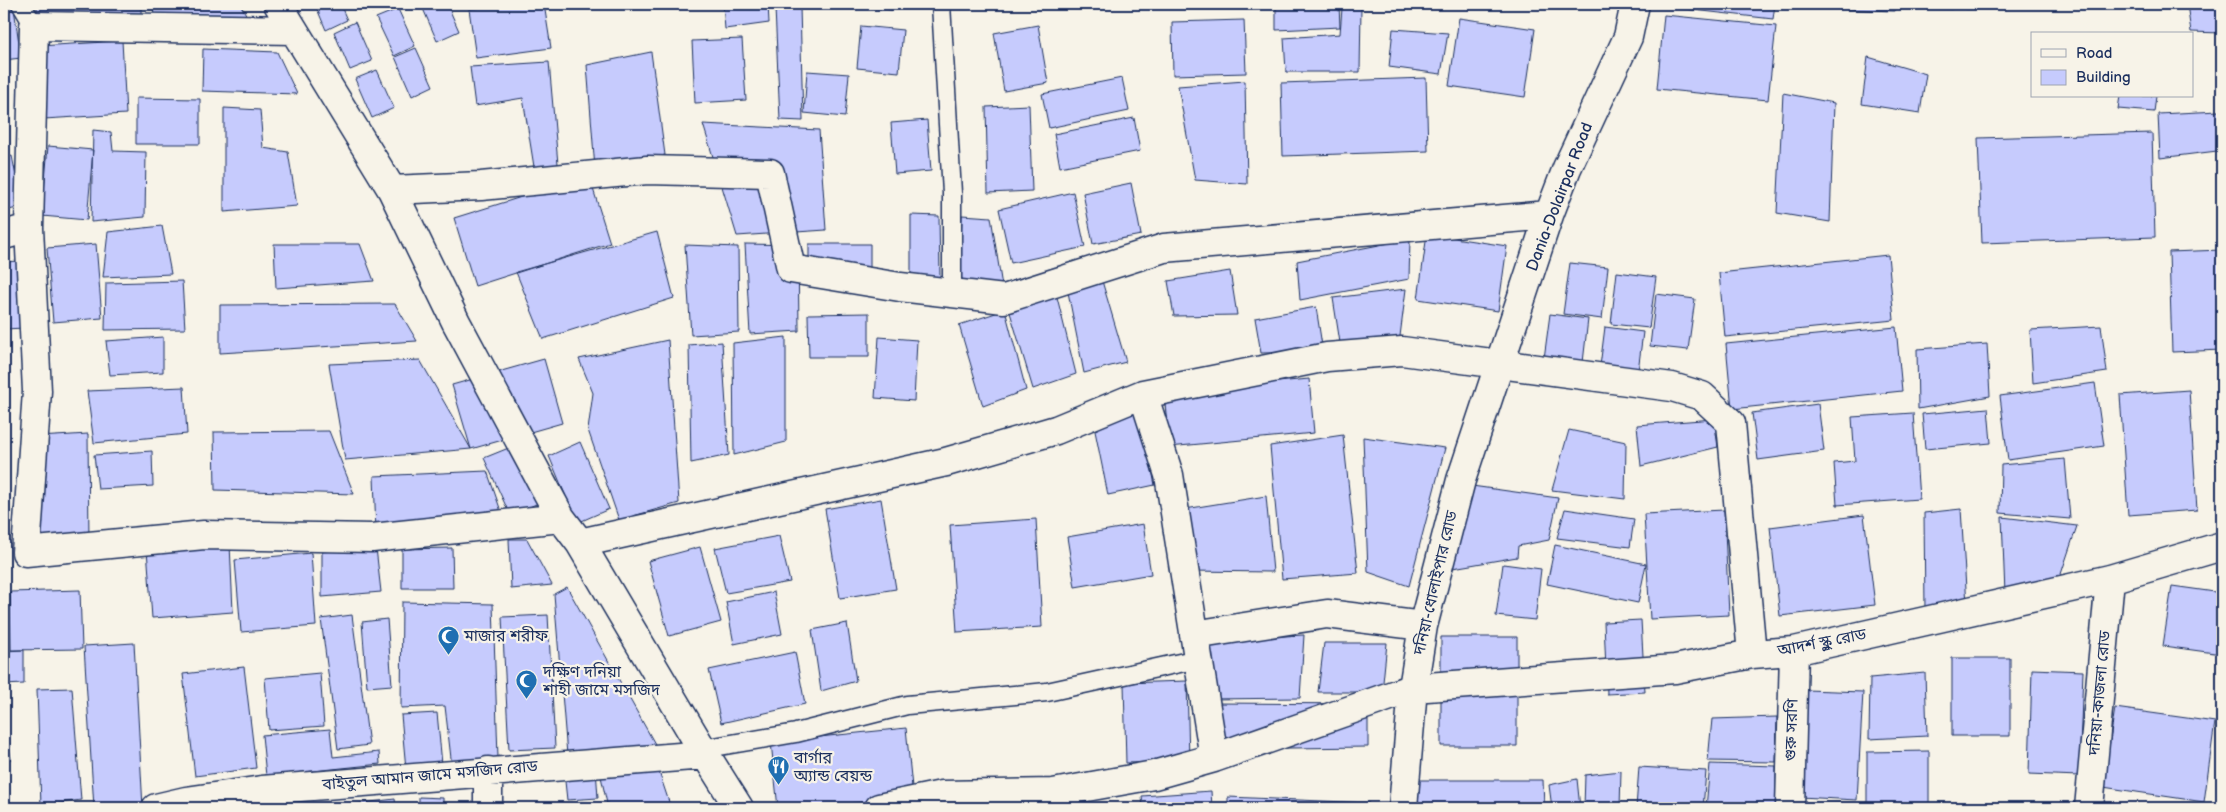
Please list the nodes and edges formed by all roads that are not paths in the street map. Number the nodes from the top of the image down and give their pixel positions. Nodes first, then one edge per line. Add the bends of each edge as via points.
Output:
1 (278, 4) edge
2 (941, 4) edge
3 (1635, 4) edge
4 (27, 15) edge
5 (293, 30) junction
6 (392, 190) junction
7 (1549, 215) junction
8 (16, 231) edge
9 (952, 292) junction
10 (1499, 364) junction
11 (1143, 394) junction
12 (561, 518) junction
13 (580, 543) junction
14 (2222, 546) edge
15 (15, 554) edge
16 (2110, 579) junction
17 (1423, 626) junction
18 (1196, 647) junction
19 (1794, 651) junction
20 (1752, 654) junction
21 (1413, 688) junction
22 (703, 752) junction
23 (1214, 758) junction
24 (488, 771) junction
25 (156, 808) edge
26 (488, 808) edge
27 (739, 808) edge
28 (879, 808) edge
29 (1403, 808) edge
30 (1790, 808) edge
31 (2089, 808) edge

1 - 5 street
2 - 9 lane via 952,193
3 - 7 street, Dania-Dolairpar Road via 1628,37 1567,168
4 - 5 street
4 - 8 street
5 - 6 street
6 - 9 street via 481,186 647,170 770,173 791,269
6 - 12 street via 456,322
7 - 9 street via 1164,248 1004,299
7 - 10 street, Dania-Dolairpar Road
8 - 15 street via 37,391
10 - 11 street via 1402,351 1327,356
10 - 17 street, দনিয়া-ধোলাইপার রোড via 1461,480
10 - 20 street via 1672,387 1702,396 1731,424
11 - 13 street via 1056,430 946,462
11 - 18 street via 1169,475
12 - 13 street
12 - 15 street via 372,538 204,535
13 - 22 street
14 - 16 street, আদর্শ স্কুল রোড
16 - 19 street, আদর্শ স্কুল রোড
16 - 31 street, দনিয়া-কাজলা রোড
17 - 18 street via 1327,614
17 - 21 street, দনিয়া-ধোলাইপার রোড
18 - 22 lane via 1047,692 906,705
18 - 23 street
19 - 20 street, আদর্শ স্কুল রোড
19 - 30 street, গুরু সরণি
20 - 21 street, আদর্শ স্কুল রোড via 1675,669
21 - 23 street, আদর্শ স্কুল রোড
21 - 29 street, দনিয়া-ধোলাইপার রোড
22 - 24 street, বাইতুল আমান জামে মসজিদ রোড
22 - 27 street
23 - 28 street, আদর্শ স্কুল রোড via 1154,775 1053,794 942,795
24 - 25 street, বাইতুল আমান জামে মসজিদ রোড via 262,790
24 - 26 street

